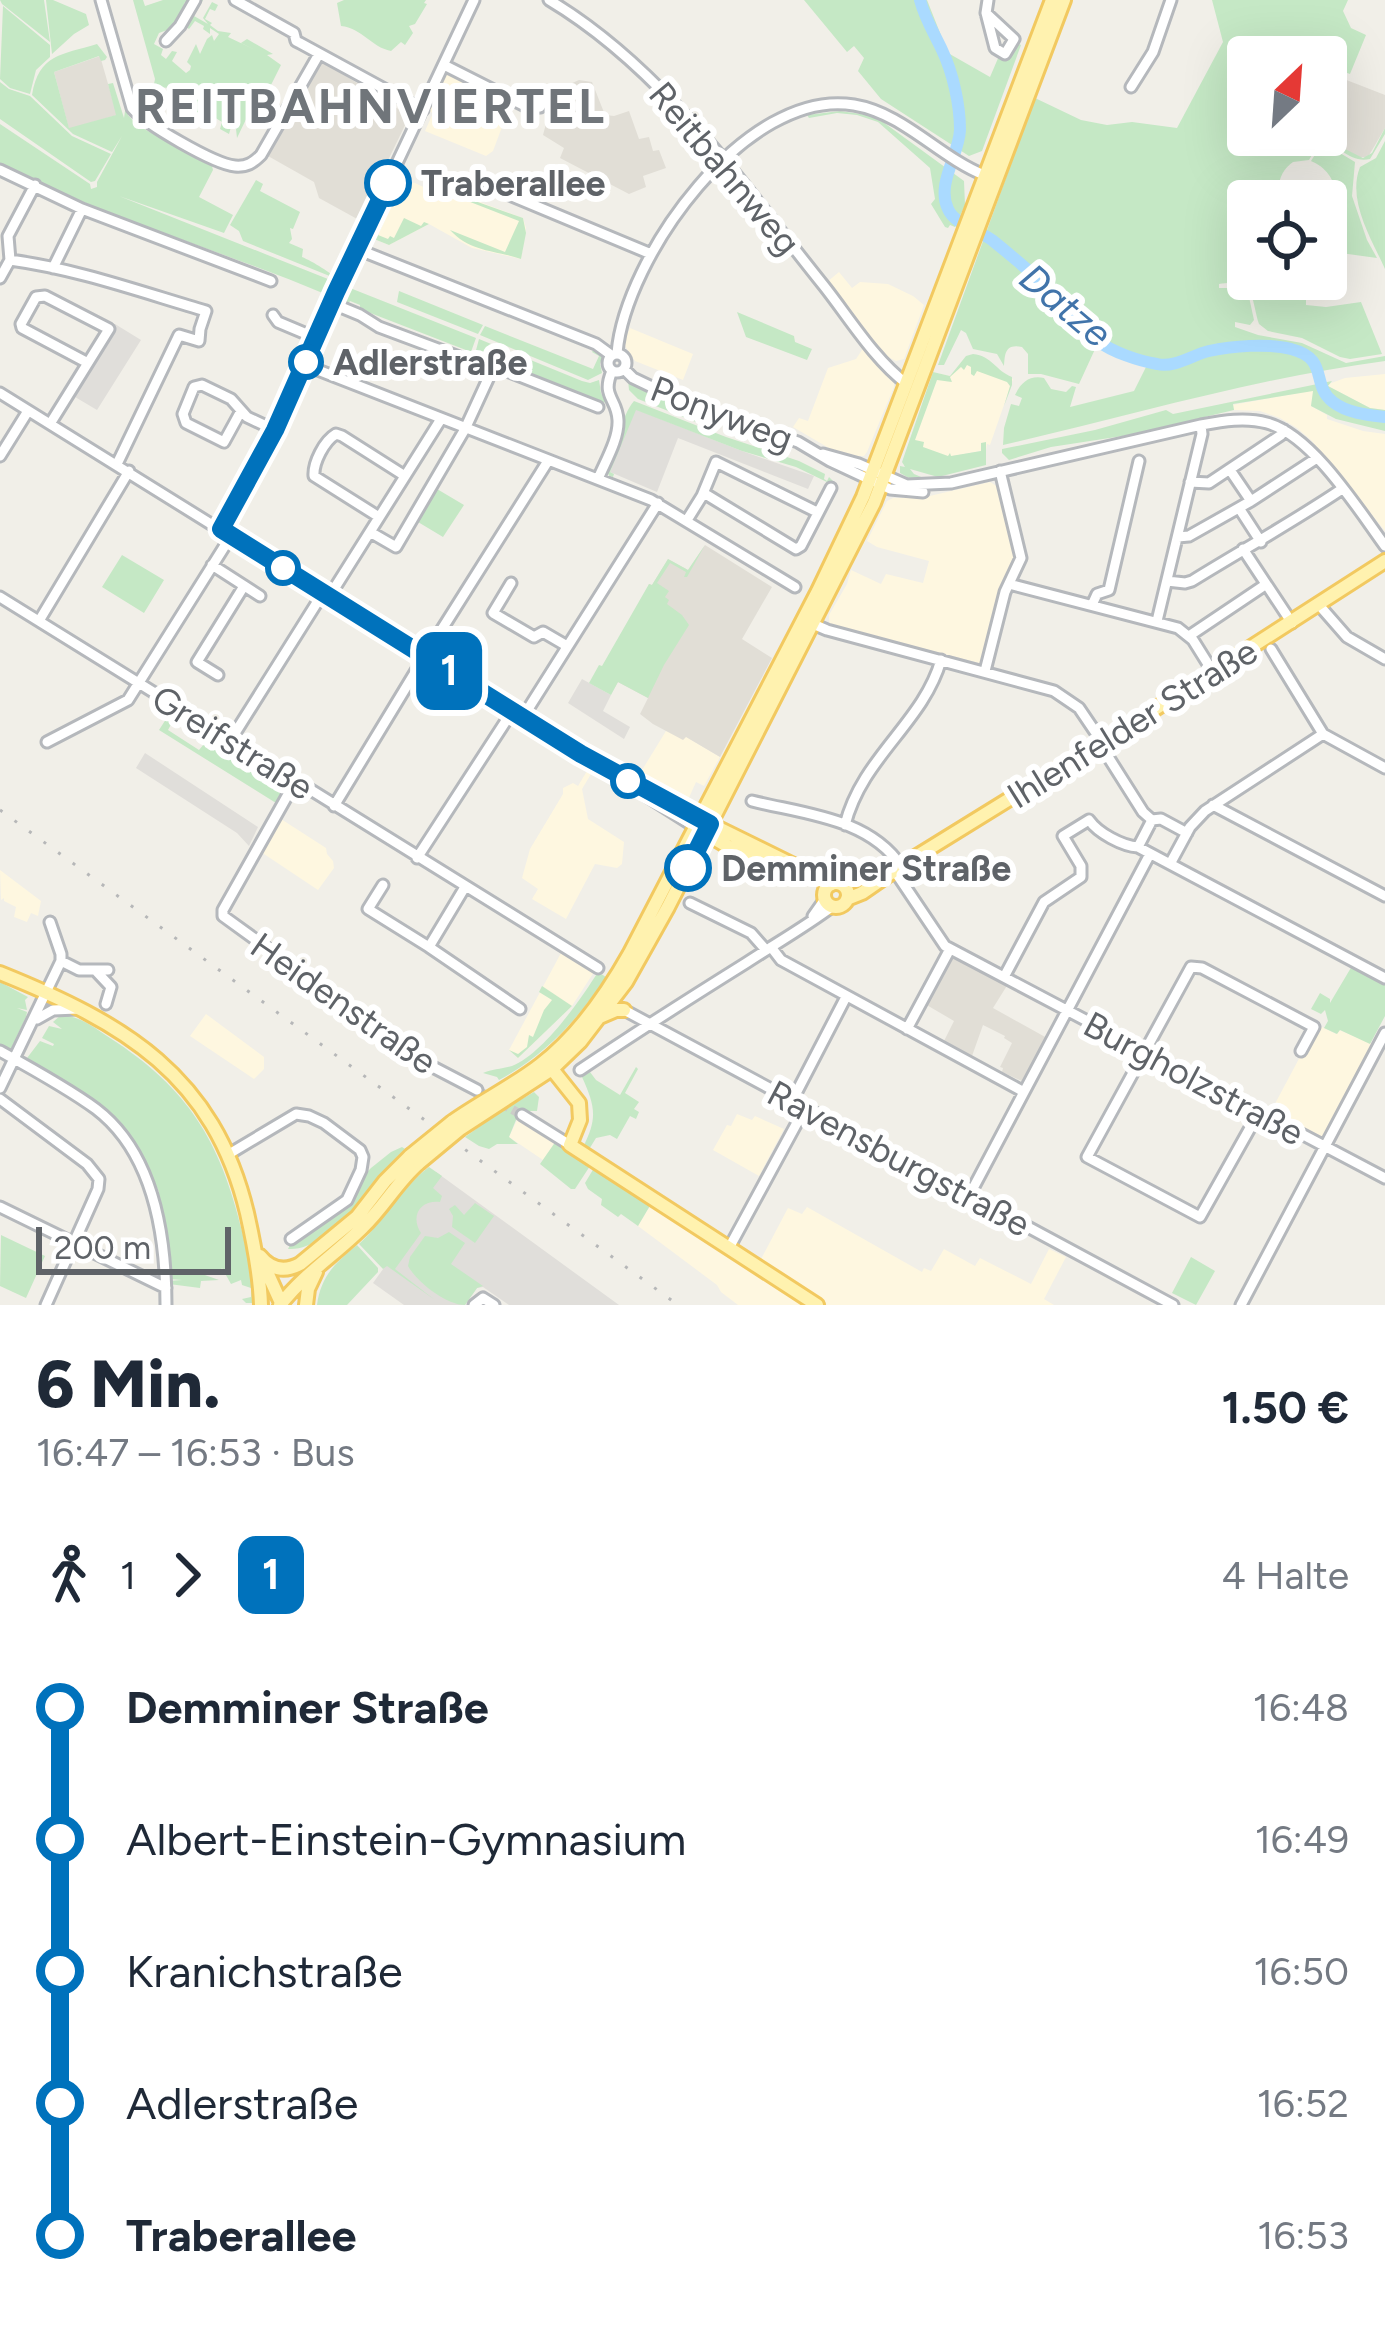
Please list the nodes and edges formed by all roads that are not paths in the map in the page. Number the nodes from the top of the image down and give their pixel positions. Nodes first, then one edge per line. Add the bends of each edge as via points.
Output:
1 (101, 0) edge
2 (195, 0) edge
3 (235, 0) edge
4 (474, 0) edge
5 (549, 0) edge
6 (988, 0) edge
7 (1052, 0) edge
8 (1064, 0) edge
9 (1171, 0) edge
10 (986, 13) dead end
11 (166, 41) dead end
12 (319, 54) junction
13 (444, 64) junction
14 (1131, 87) dead end
15 (545, 98) dead end
16 (423, 110) junction
17 (723, 162) junction
18 (0, 170) edge
19 (990, 178) junction
20 (35, 185) junction
21 (488, 186) dead end
22 (82, 209) junction
23 (357, 249) junction
24 (651, 254) junction
25 (10, 260) junction
26 (53, 268) junction
27 (0, 278) edge
28 (271, 281) dead end
29 (212, 297) dead end
30 (331, 303) junction
31 (206, 311) junction
32 (273, 315) dead end
33 (316, 338) junction
34 (614, 354) junction
35 (88, 363) junction
36 (305, 365) junction
37 (494, 366) junction
38 (618, 370) junction
39 (913, 379) junction
40 (0, 393) edge
41 (598, 407) dead end
42 (28, 411) junction
43 (242, 411) junction
44 (440, 419) junction
45 (50, 424) junction
46 (1201, 425) junction
47 (465, 429) junction
48 (275, 430) junction
49 (1284, 430) junction
50 (0, 456) edge
51 (1317, 458) junction
52 (548, 460) junction
53 (1139, 461) dead end
54 (117, 464) junction
55 (1230, 470) junction
56 (129, 471) junction
57 (1000, 471) junction
58 (405, 476) junction
59 (877, 477) junction
60 (598, 479) junction
61 (1190, 482) junction
62 (831, 488) dead end
63 (1342, 489) junction
64 (701, 496) junction
65 (1251, 501) junction
66 (658, 503) junction
67 (1239, 508) junction
68 (817, 512) junction
69 (379, 518) junction
70 (687, 520) junction
71 (226, 532) junction
72 (370, 532) junction
73 (1178, 537) junction
74 (1261, 542) junction
75 (1385, 546) edge
76 (1244, 549) junction
77 (1385, 561) edge
78 (212, 565) junction
79 (1167, 581) junction
80 (511, 584) dead end
81 (1009, 584) junction
82 (244, 586) junction
83 (1265, 586) junction
84 (795, 587) dead end
85 (326, 595) junction
86 (260, 596) dead end
87 (0, 597) edge
88 (1092, 605) junction
89 (1319, 605) junction
90 (39, 621) junction
91 (1157, 621) junction
92 (1292, 622) junction
93 (813, 624) junction
94 (1189, 636) junction
95 (567, 646) junction
96 (1271, 649) dead end
97 (424, 656) junction
98 (1385, 659) edge
99 (941, 660) junction
100 (985, 671) junction
101 (1213, 672) junction
102 (218, 675) dead end
103 (139, 682) junction
104 (518, 714) junction
105 (1323, 734) junction
106 (230, 741) junction
107 (47, 742) dead end
108 (1101, 743) junction
109 (1385, 768) edge
110 (295, 782) junction
111 (752, 801) dead end
112 (1213, 805) junction
113 (334, 806) junction
114 (1152, 820) junction
115 (845, 825) junction
116 (702, 826) junction
117 (1186, 833) junction
118 (1138, 847) junction
119 (1150, 854) junction
120 (417, 858) junction
121 (1170, 863) junction
122 (898, 868) junction
123 (383, 885) dead end
124 (465, 887) junction
125 (834, 895) junction
126 (1385, 896) edge
127 (690, 903) dead end
128 (50, 922) dead end
129 (429, 947) junction
130 (768, 949) junction
131 (950, 949) junction
132 (61, 961) junction
133 (598, 968) dead end
134 (108, 970) dead end
135 (96, 971) junction
136 (0, 973) edge
137 (1004, 977) junction
138 (1385, 978) edge
139 (46, 993) junction
140 (846, 997) junction
141 (106, 1004) dead end
142 (77, 1009) junction
143 (520, 1009) dead end
144 (624, 1010) joint
145 (1067, 1011) junction
146 (602, 1016) junction
147 (33, 1023) junction
148 (652, 1025) junction
149 (907, 1029) junction
150 (1385, 1033) edge
151 (0, 1051) edge
152 (1143, 1051) junction
153 (1301, 1052) dead end
154 (15, 1060) junction
155 (549, 1065) junction
156 (580, 1070) dead end
157 (0, 1088) edge
158 (476, 1090) tunnel mouth
159 (1024, 1092) junction
160 (0, 1099) edge
161 (792, 1101) junction
162 (805, 1108) junction
163 (1258, 1112) junction
164 (522, 1115) tunnel mouth
165 (570, 1145) junction
166 (1324, 1147) junction
167 (229, 1154) junction
168 (415, 1159) junction
169 (1385, 1178) edge
170 (969, 1196) junction
171 (0, 1207) edge
172 (291, 1240) dead end
173 (74, 1241) junction
174 (729, 1248) junction
175 (257, 1250) junction
176 (327, 1257) junction
177 (166, 1288) junction
178 (489, 1302) edge
179 (281, 1304) edge
180 (46, 1305) edge
181 (166, 1305) edge
182 (261, 1305) edge
183 (306, 1305) edge
184 (474, 1305) edge
185 (817, 1305) edge
186 (1173, 1305) edge
187 (1241, 1305) edge

1 - 12 street via 135,112 233,166 261,155
2 - 11 street
3 - 12 street
4 - 13 street
5 - 17 street, Reitbahnweg via 639,68
6 - 10 street
7 - 19 main road
8 - 19 main road
9 - 14 street
12 - 16 street
13 - 15 street via 530,108
13 - 16 street
16 - 23 street
17 - 19 street via 782,118 855,105
17 - 24 street via 682,204
17 - 39 street, Reitbahnweg via 880,357
18 - 20 street
19 - 39 main road
20 - 22 street
20 - 25 street via 8,236
21 - 24 street
22 - 26 street
22 - 28 street
23 - 30 street
23 - 34 street, Ponyweg
24 - 34 street
25 - 26 street
25 - 27 street
26 - 31 street
29 - 31 street
30 - 33 street
30 - 37 street
31 - 54 street via 200,341 179,335
32 - 33 street
33 - 36 street
34 - 38 street, Ponyweg via 626,361
35 - 35 street via 110,329 36,297 22,328
35 - 45 street
36 - 44 street
36 - 48 street
37 - 41 street
37 - 47 street
38 - 59 street, Ponyweg
38 - 60 street via 607,389 618,425
39 - 59 main road
40 - 42 street
42 - 45 street
42 - 50 street
43 - 43 street via 194,386 183,414 224,442
43 - 48 street
44 - 47 street
44 - 58 street
45 - 54 street
46 - 49 street, Ponyweg via 1251,420
46 - 57 street, Ponyweg
46 - 61 street
47 - 52 street
47 - 72 street via 396,547
48 - 71 street
49 - 51 street
49 - 55 street
51 - 63 street
51 - 65 street
52 - 60 street
52 - 97 street
53 - 88 street via 1109,590
54 - 56 street
55 - 61 street via 1209,483
55 - 65 street
56 - 71 street
56 - 90 street
57 - 59 street, Ponyweg via 912,493
57 - 81 street via 1021,557
58 - 69 street
58 - 69 street via 342,436 328,440 314,476
59 - 93 main road
59 - 116 main road
60 - 66 street
61 - 73 street
62 - 68 street
63 - 74 street
63 - 75 street
64 - 68 street via 716,462
64 - 68 street via 796,549
64 - 70 street
65 - 67 street
66 - 70 street
66 - 95 street
67 - 73 street
67 - 74 street
69 - 72 street
70 - 84 street
71 - 78 street
71 - 85 street
72 - 85 street
73 - 79 street
74 - 76 street
76 - 79 street via 1189,583
76 - 83 street
77 - 89 main road, Ihlenfelder Straße
78 - 82 street
78 - 103 street
79 - 91 street
80 - 95 street via 493,613
81 - 88 street
81 - 100 street
82 - 86 street
82 - 102 street via 197,662
83 - 92 street
83 - 94 street
85 - 97 street
85 - 106 street
87 - 90 street, Greifstraße
88 - 91 street
89 - 92 main road, Ihlenfelder Straße
89 - 98 street via 1347,637
90 - 103 street, Greifstraße
91 - 94 street
92 - 101 main road, Ihlenfelder Straße
93 - 99 street
93 - 116 main road
94 - 101 street
95 - 104 street
96 - 105 street
97 - 104 street
97 - 113 street
99 - 100 street
99 - 115 street via 928,693 863,778
100 - 108 street via 1063,695
101 - 108 main road, Ihlenfelder Straße
103 - 106 street, Greifstraße
103 - 107 street via 122,704
104 - 116 street
104 - 120 street
105 - 109 street
105 - 112 street
106 - 110 street, Greifstraße
108 - 114 street
108 - 122 main road, Ihlenfelder Straße
110 - 113 street, Greifstraße
110 - 158 street, Heidenstraße via 223,916 428,1065
111 - 115 street, Burgholzstraße
112 - 117 street
112 - 126 street
113 - 120 street, Greifstraße
114 - 117 street
114 - 118 street
115 - 122 street, Burgholzstraße via 871,835
116 - 125 main road via 727,846
116 - 146 main road via 633,970
116 - 155 main road via 616,979
117 - 121 street
118 - 119 street
118 - 137 street via 1089,820 1064,836 1082,874 1044,902
119 - 121 street
119 - 145 street
120 - 124 street, Greifstraße
121 - 138 street
122 - 125 main road, Ihlenfelder Straße via 862,893
122 - 131 street, Burgholzstraße
123 - 129 street via 368,908
124 - 129 street
124 - 133 street, Greifstraße
125 - 130 street, Ihlenfelder Straße
127 - 130 street
128 - 132 street
129 - 143 street
130 - 140 street
130 - 148 street, Ihlenfelder Straße
131 - 137 street, Burgholzstraße
131 - 149 street
132 - 135 street
132 - 139 street
134 - 135 street
135 - 141 street via 111,987
136 - 139 main road
137 - 145 street, Burgholzstraße
139 - 142 main road
139 - 147 street
140 - 149 street
140 - 161 street
142 - 147 street via 53,1010
142 - 167 main road via 178,1077
144 - 146 main road
144 - 148 street, Ravensburgstraße
145 - 152 street, Burgholzstraße
145 - 159 street
146 - 155 main road
147 - 154 street
148 - 156 street, Ihlenfelder Straße
148 - 161 street, Ravensburgstraße
149 - 159 street
150 - 166 street
151 - 154 street
152 - 153 street via 1194,966 1314,1028
152 - 163 street, Burgholzstraße
152 - 163 street via 1087,1157 1200,1217
154 - 157 street
154 - 177 street via 95,1108 120,1134 158,1210
155 - 165 main road via 579,1103
155 - 168 main road, bridge
159 - 170 street
160 - 173 street via 98,1175
161 - 162 street, Ravensburgstraße
162 - 170 street, Ravensburgstraße
162 - 174 street
163 - 166 street, Burgholzstraße
164 - 165 street
165 - 174 main road
166 - 169 street, Burgholzstraße
166 - 187 street
167 - 172 street via 296,1114 324,1123 362,1153 347,1200
167 - 175 main road
168 - 175 main road via 300,1264 280,1269
168 - 176 main road via 365,1226
170 - 186 street, Ravensburgstraße
171 - 173 street
173 - 177 street
173 - 180 street
174 - 185 main road
175 - 179 main road
175 - 182 main road
176 - 179 main road
176 - 183 main road
177 - 181 street
178 - 184 street

